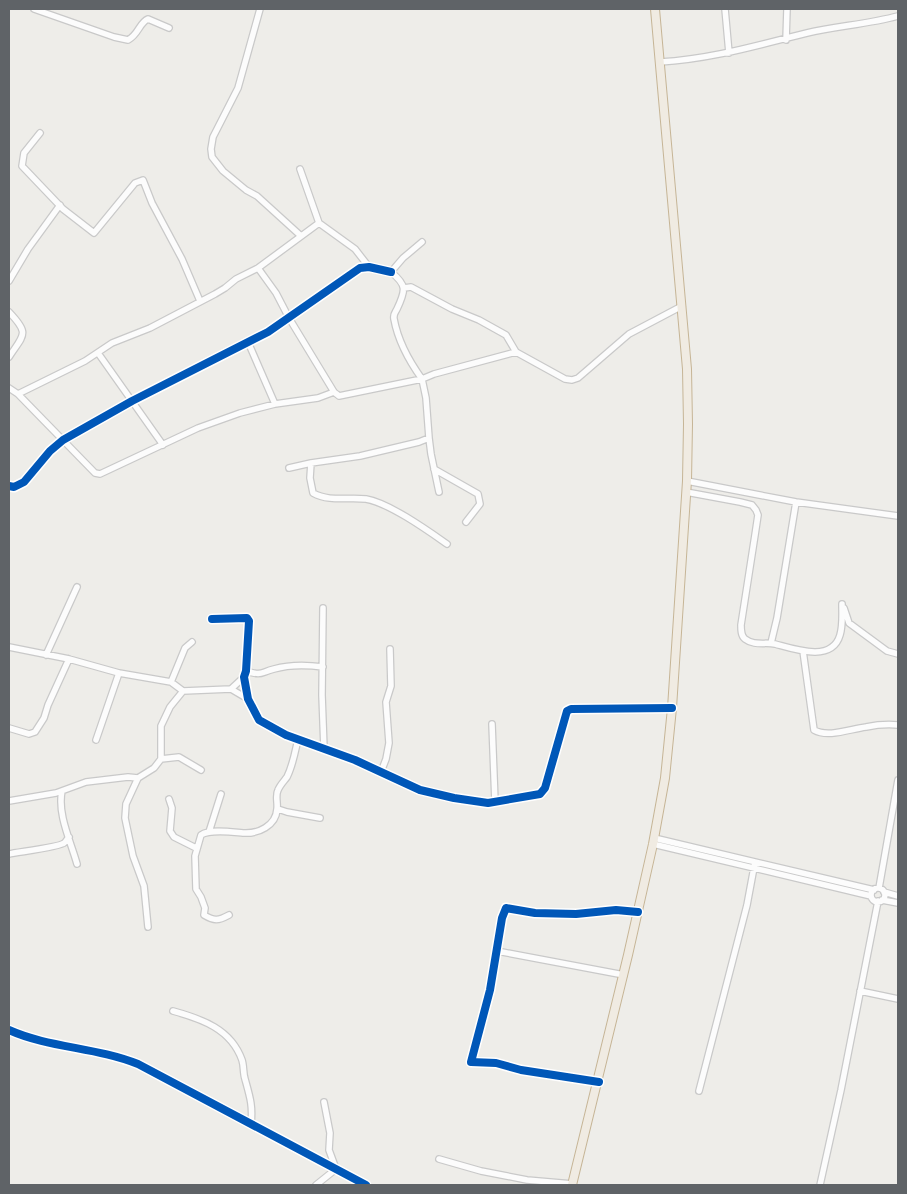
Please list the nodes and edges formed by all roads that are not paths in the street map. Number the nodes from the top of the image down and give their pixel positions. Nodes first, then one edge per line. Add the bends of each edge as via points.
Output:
1 (34, 9) edge
2 (260, 9) edge
3 (655, 9) edge
4 (725, 9) edge
5 (787, 9) edge
6 (898, 16) edge
7 (169, 28) dead end
8 (786, 40) junction
9 (729, 53) junction
10 (660, 62) junction
11 (40, 133) dead end
12 (300, 169) dead end
13 (60, 205) junction
14 (319, 223) junction
15 (301, 236) junction
16 (422, 242) dead end
17 (369, 267) junction
18 (258, 268) junction
19 (391, 272) junction
20 (9, 281) edge
21 (404, 288) junction
22 (200, 301) junction
23 (682, 306) junction
24 (9, 312) edge
25 (289, 318) junction
26 (248, 342) junction
27 (98, 352) junction
28 (516, 352) junction
29 (9, 357) edge
30 (422, 379) junction
31 (9, 388) edge
32 (334, 392) junction
33 (18, 394) junction
34 (132, 401) junction
35 (276, 404) junction
36 (430, 438) junction
37 (63, 440) junction
38 (164, 445) junction
39 (311, 463) junction
40 (289, 468) dead end
41 (434, 469) junction
42 (687, 481) junction
43 (9, 486) edge
44 (439, 492) dead end
45 (686, 492) junction
46 (796, 502) junction
47 (898, 516) edge
48 (466, 522) dead end
49 (447, 544) dead end
50 (76, 587) dead end
51 (323, 608) dead end
52 (212, 619) dead end
53 (192, 642) dead end
54 (771, 643) junction
55 (9, 647) edge
56 (390, 649) dead end
57 (803, 650) junction
58 (898, 654) edge
59 (46, 655) junction
60 (69, 659) junction
61 (323, 667) junction
62 (119, 673) junction
63 (245, 674) junction
64 (171, 682) junction
65 (231, 689) junction
66 (183, 691) junction
67 (248, 699) junction
68 (672, 708) junction
69 (492, 724) dead end
70 (898, 725) edge
71 (9, 728) edge
72 (298, 739) junction
73 (96, 740) dead end
74 (324, 749) junction
75 (161, 759) junction
76 (202, 770) dead end
77 (381, 772) junction
78 (138, 778) junction
79 (898, 780) edge
80 (62, 791) junction
81 (221, 794) dead end
82 (169, 799) dead end
83 (9, 801) edge
84 (495, 802) junction
85 (278, 809) junction
86 (320, 818) dead end
87 (209, 832) junction
88 (69, 837) junction
89 (654, 841) junction
90 (196, 848) junction
91 (9, 854) edge
92 (77, 864) dead end
93 (754, 865) junction
94 (877, 891) junction
95 (898, 896) edge
96 (880, 900) junction
97 (898, 904) edge
98 (638, 912) junction
99 (229, 916) dead end
100 (148, 927) dead end
101 (497, 951) junction
102 (624, 976) junction
103 (860, 991) junction
104 (898, 999) edge
105 (173, 1011) dead end
106 (9, 1030) edge
107 (599, 1082) junction
108 (699, 1091) dead end
109 (324, 1102) dead end
110 (251, 1124) junction
111 (439, 1159) dead end
112 (336, 1169) junction
113 (572, 1184) edge
114 (316, 1185) edge
115 (366, 1185) edge
116 (820, 1185) edge

1 - 7 street via 128,40 148,19
2 - 15 street via 238,88 213,137 212,157 223,171 257,196
3 - 10 highway
4 - 9 street
5 - 8 street
6 - 8 street
8 - 9 street
9 - 10 street
10 - 23 highway
11 - 13 street via 24,153 22,166
12 - 14 street
13 - 20 street via 32,242
13 - 22 street via 94,233 135,183 143,180
14 - 15 street
14 - 17 street via 355,249
15 - 18 street
16 - 19 street
17 - 19 street
17 - 25 street via 360,268
18 - 22 street
18 - 25 street
19 - 21 street via 402,281
21 - 28 street via 411,287 501,332
21 - 30 street via 394,318 406,354
22 - 27 street
23 - 28 street via 629,334 572,380
23 - 42 highway via 687,370
24 - 29 street via 23,332
25 - 26 street
25 - 32 street
26 - 34 street
26 - 35 street
27 - 33 street
27 - 34 street
28 - 30 street
30 - 32 street via 339,396
30 - 36 street
31 - 33 street
32 - 35 street
33 - 37 street
34 - 37 street
34 - 38 street
35 - 38 street via 198,428
36 - 39 street via 360,456
36 - 41 street
37 - 38 street via 95,473 100,474
37 - 43 street via 24,482
39 - 40 street
39 - 49 street via 312,493 320,497 381,504
41 - 44 street
41 - 48 street via 478,494 480,504
42 - 45 highway
42 - 46 street
45 - 54 street via 752,505 756,510 758,515 741,630 742,636 750,642
45 - 68 highway
46 - 47 street
46 - 54 street
50 - 59 street
51 - 61 street
52 - 63 street via 247,618
53 - 64 street via 186,648
54 - 57 street
55 - 59 street
56 - 77 street via 391,686 386,702 389,743
57 - 58 street via 826,650 838,640 842,604 849,623 887,651
57 - 70 street via 814,730 826,733
59 - 60 street
60 - 62 street
60 - 71 street via 35,732 29,734
61 - 63 street
61 - 74 street
62 - 64 street
62 - 73 street
63 - 65 street
63 - 67 street
64 - 66 street
65 - 66 street
65 - 67 street
66 - 75 street via 161,726
67 - 72 street via 263,724
68 - 84 street via 571,708 567,711 542,792
68 - 89 highway
69 - 84 street
72 - 74 street
72 - 85 street via 287,776 278,790
74 - 77 street
75 - 76 street via 179,757
75 - 78 street
77 - 84 street via 420,790 454,798
78 - 80 street via 86,782
78 - 100 street via 126,804 126,818 133,856 144,886
79 - 94 street
80 - 83 street
80 - 88 street via 60,800
81 - 87 street
82 - 90 street via 172,808 170,832
85 - 86 street
85 - 87 street via 274,820 262,830
87 - 90 street via 201,835
88 - 91 street via 59,846
88 - 92 street
89 - 93 street
89 - 98 highway
90 - 99 street via 196,889 205,908 204,915 212,920
93 - 94 street
93 - 108 street via 747,905
94 - 95 street
94 - 96 street via 885,896
94 - 96 street via 873,899
96 - 97 street
96 - 103 street
98 - 101 street via 535,913 506,908
98 - 102 highway
101 - 102 street
101 - 107 street via 471,1062 496,1063
102 - 107 highway
103 - 104 street
103 - 116 street
105 - 110 street via 210,1023 228,1036 242,1062 253,1107
106 - 110 street via 31,1039 124,1058
107 - 113 highway
109 - 112 street via 330,1133 329,1150
110 - 112 street
111 - 113 street via 527,1180
112 - 114 street
112 - 115 street

